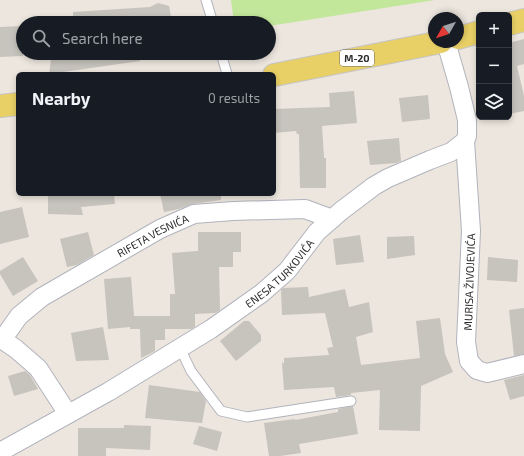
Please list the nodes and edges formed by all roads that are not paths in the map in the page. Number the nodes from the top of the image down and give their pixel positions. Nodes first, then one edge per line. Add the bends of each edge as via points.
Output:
1 (206, 0) edge
2 (211, 16) edge
3 (524, 20) edge
4 (512, 23) edge
5 (476, 33) edge
6 (464, 36) edge
7 (428, 45) edge
8 (448, 48) edge
9 (223, 60) edge
10 (226, 72) edge
11 (276, 75) edge
12 (16, 104) edge
13 (0, 106) edge
14 (465, 141) junction
15 (332, 219) junction
16 (1, 339) edge
17 (180, 348) junction
18 (524, 364) edge
19 (351, 401) dead end
20 (68, 414) junction
21 (0, 452) edge

1 - 2 lane
3 - 4 main road
5 - 6 main road
7 - 11 main road, M-20
8 - 14 street via 467,120
9 - 10 lane
12 - 13 main road
14 - 15 street, ENESA TURKOVIĆA via 452,152 374,186
14 - 18 street, MURISA ŽIVOJEVIĆA via 471,231 466,342 469,361 477,370 487,373
15 - 16 street, RIFETA VESNIĆA via 305,209 194,214 160,229 42,297 19,316
15 - 17 street, ENESA TURKOVIĆA via 317,232 287,271 262,293 211,330
16 - 20 street, RIFETA VESNIĆA via 38,368
17 - 19 lane via 191,371 221,411 247,417
17 - 20 street, ENESA TURKOVIĆA
20 - 21 street, ENESA TURKOVIĆA

